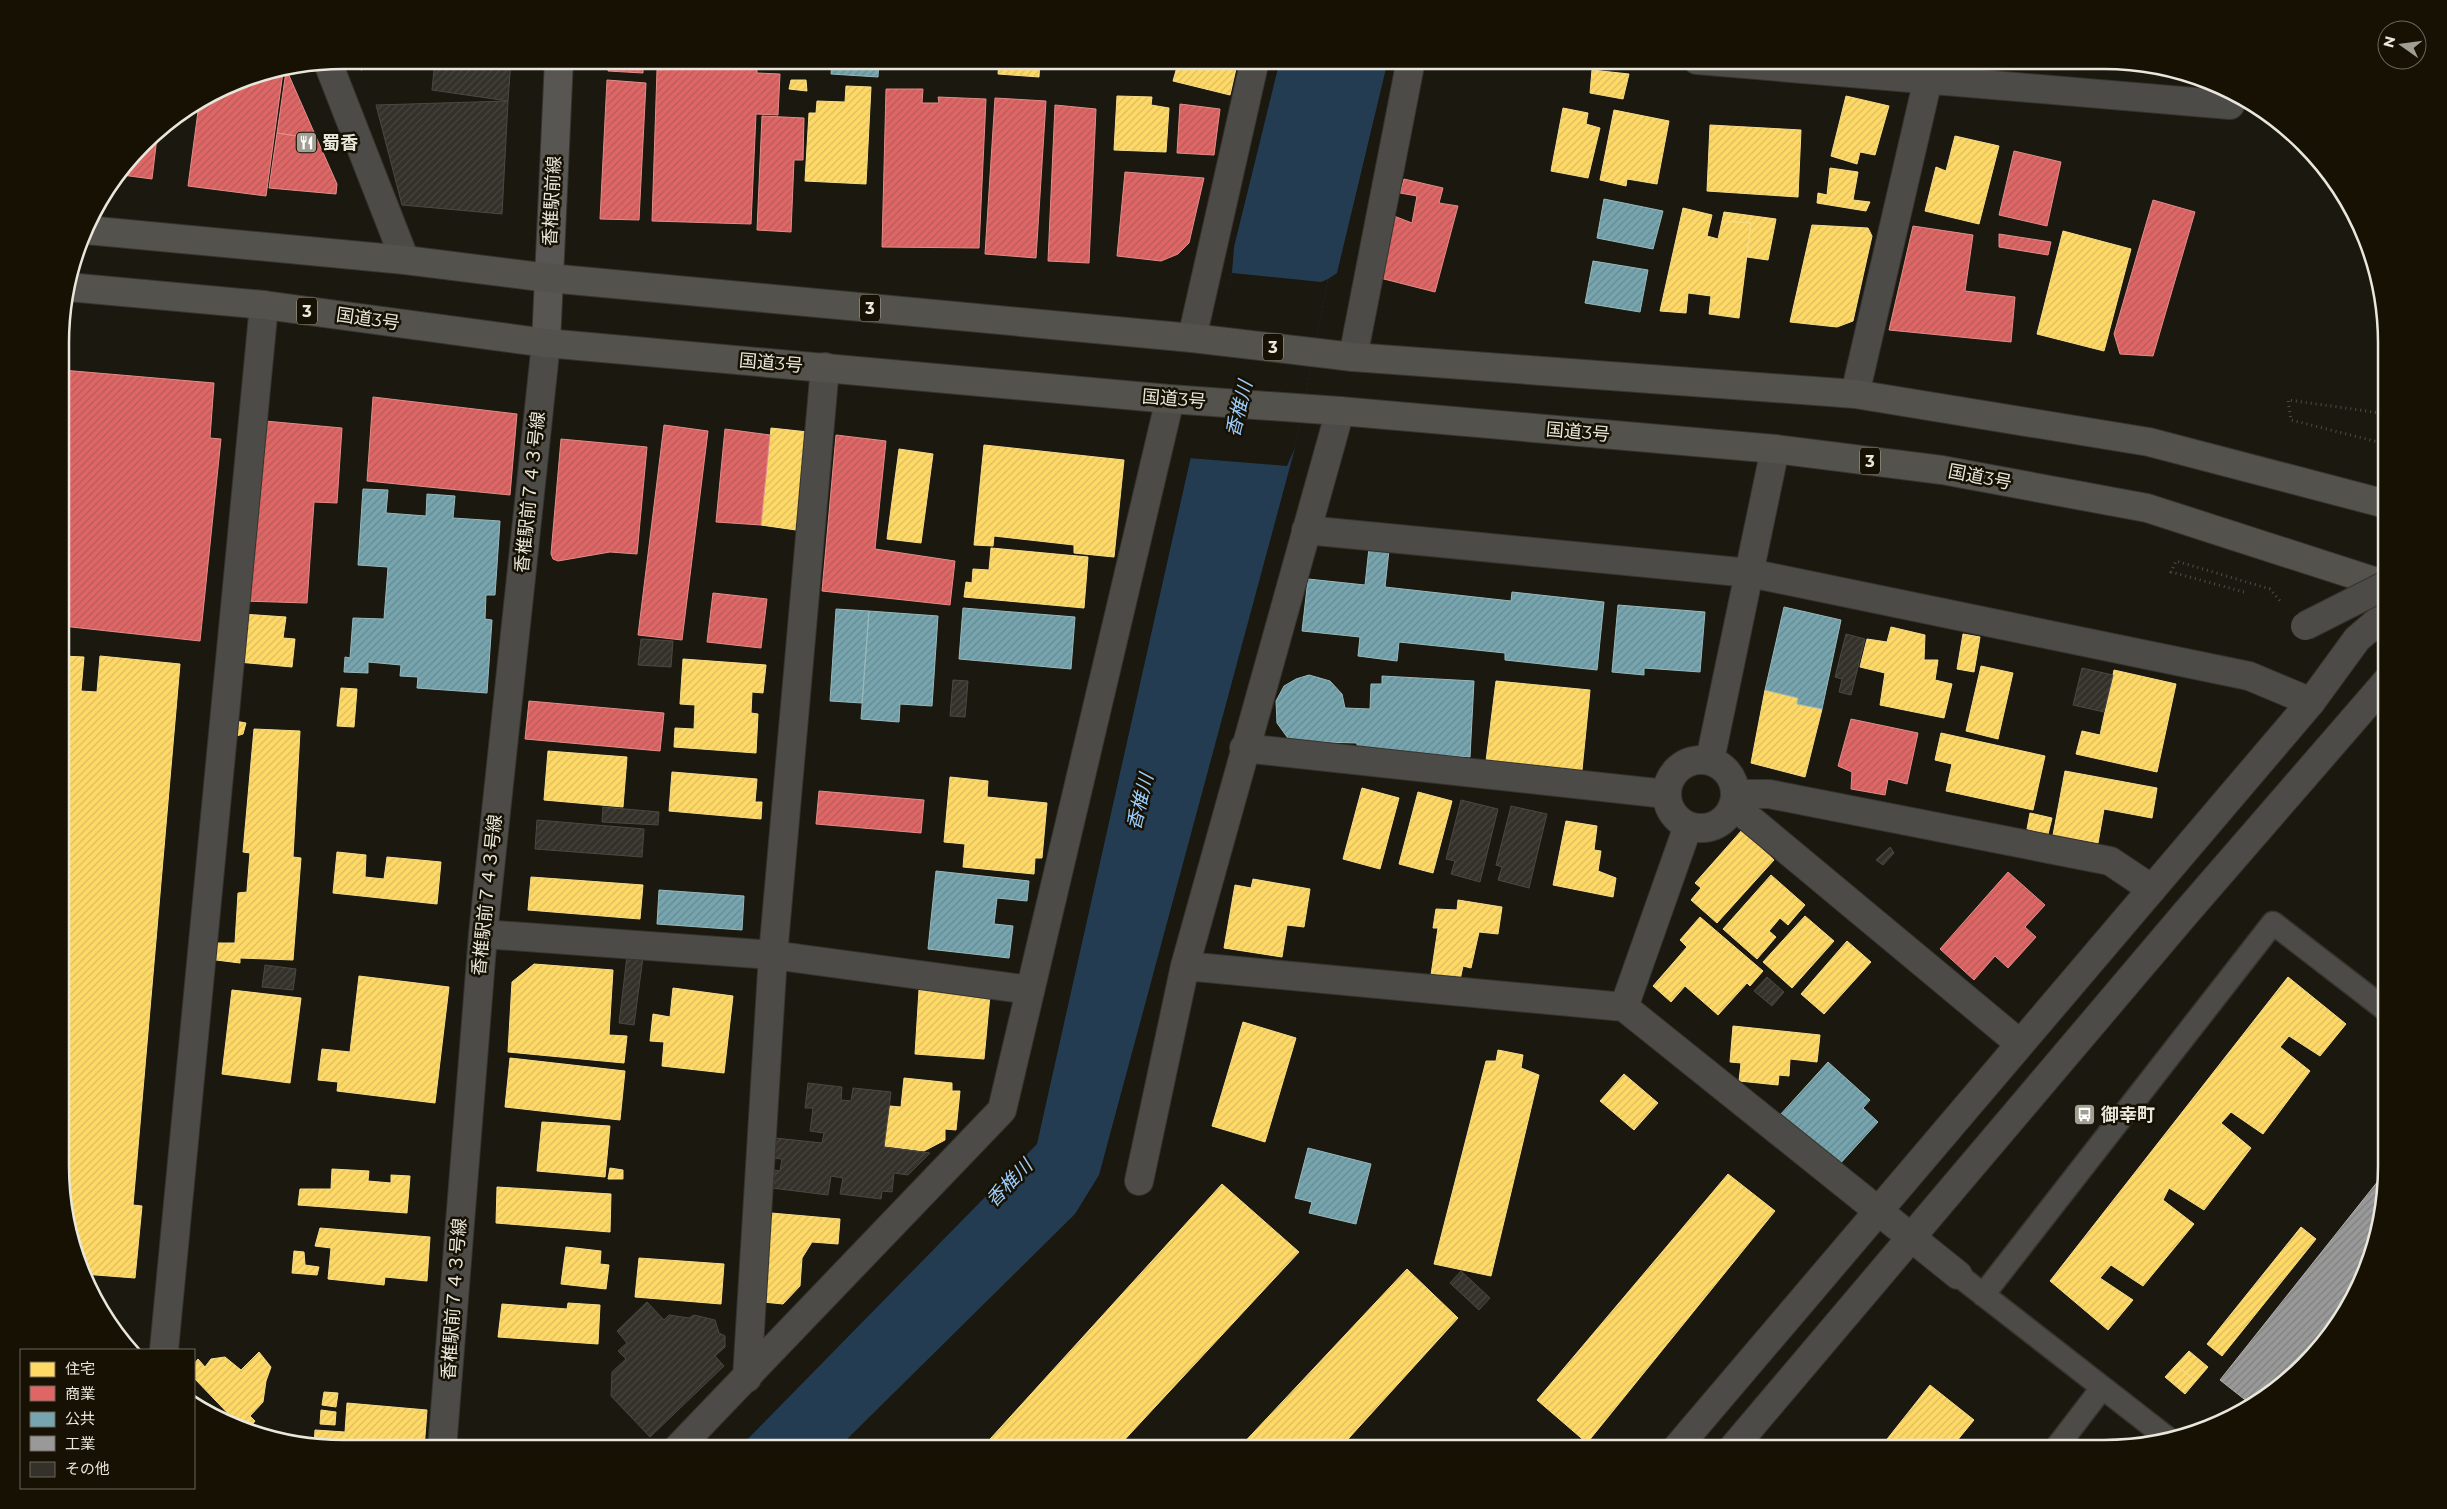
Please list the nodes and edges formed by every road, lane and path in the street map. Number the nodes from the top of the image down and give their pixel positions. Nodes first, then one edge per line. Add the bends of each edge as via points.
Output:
1 (330, 69) edge
2 (559, 69) edge
3 (1253, 69) edge
4 (1409, 69) edge
5 (1931, 69) edge
6 (2230, 105) dead end
7 (93, 231) edge
8 (405, 260) junction
9 (549, 278) junction
10 (75, 288) edge
11 (264, 305) junction
12 (1192, 338) junction
13 (546, 342) junction
14 (1354, 357) junction
15 (824, 368) junction
16 (1855, 394) junction
17 (1170, 399) junction
18 (1340, 411) junction
19 (2378, 412) edge
20 (2378, 442) edge
21 (1775, 449) junction
22 (2378, 502) edge
23 (1306, 530) junction
24 (1750, 573) junction
25 (2378, 582) edge
26 (2378, 589) edge
27 (2244, 592) dead end
28 (2378, 621) edge
29 (2305, 626) joint
30 (2378, 691) edge
31 (2312, 702) junction
32 (1244, 748) junction
33 (1710, 760) junction
34 (1666, 794) junction
35 (1734, 800) junction
36 (1688, 826) junction
37 (2152, 888) junction
38 (483, 934) junction
39 (773, 955) junction
40 (1185, 966) junction
41 (1030, 990) junction
42 (2378, 1004) edge
43 (1624, 1007) junction
44 (2019, 1043) junction
45 (1139, 1181) dead end
46 (1877, 1211) junction
47 (1910, 1236) junction
48 (1958, 1275) joint
49 (1983, 1295) junction
50 (164, 1349) edge
51 (747, 1378) junction
52 (2102, 1388) junction
53 (2162, 1434) edge
54 (443, 1440) edge
55 (686, 1440) edge
56 (1683, 1440) edge
57 (1739, 1440) edge
58 (2062, 1440) edge

1 - 8 street
2 - 9 main road, 香椎駅前線
3 - 12 street
4 - 14 street
5 - 6 street
5 - 16 street
7 - 8 highway, 3
8 - 9 highway, 3
9 - 12 highway, 3
9 - 13 main road, 香椎駅前線
10 - 11 highway, 国道3号 / 3
11 - 13 highway, 国道3号 / 3
11 - 50 street
12 - 14 highway, 3
13 - 15 highway, 国道3号 / 3
13 - 38 street, 香椎駅前７４３号線
14 - 16 highway, 3
15 - 17 highway, 国道3号 / 3
15 - 39 street
16 - 22 highway, 3 via 2149,442
17 - 18 highway, 国道3号 / 3
17 - 41 street
18 - 21 highway, 国道3号 / 3
18 - 23 street
19 - 20 path via 2288,400 2291,420
21 - 24 street
21 - 25 highway, 国道3号 / 3 via 1942,470 2148,508
23 - 24 street
23 - 32 street
24 - 31 street via 2249,676
24 - 33 street
26 - 29 street, bridge
27 - 29 path via 2171,572 2176,561 2270,590
28 - 31 street via 2357,639
30 - 47 street
31 - 37 street
32 - 34 street
32 - 40 street
33 - 34 street via 1689,761 1680,767 1673,774
33 - 35 street via 1728,773 1734,783
34 - 36 street via 1672,814
35 - 36 street via 1728,815 1710,827
35 - 37 street via 1769,794 2110,860
35 - 44 street
36 - 43 street
37 - 44 street
38 - 39 street
38 - 54 street, 香椎駅前７４３号線
39 - 41 street
39 - 51 street
40 - 43 street
40 - 45 street
41 - 51 street via 1002,1110
42 - 49 lane via 2273,923
43 - 46 street
44 - 46 street
46 - 47 street
46 - 56 street
47 - 48 street
47 - 57 street
48 - 49 lane
49 - 52 lane
51 - 55 street
52 - 53 lane
52 - 58 lane

